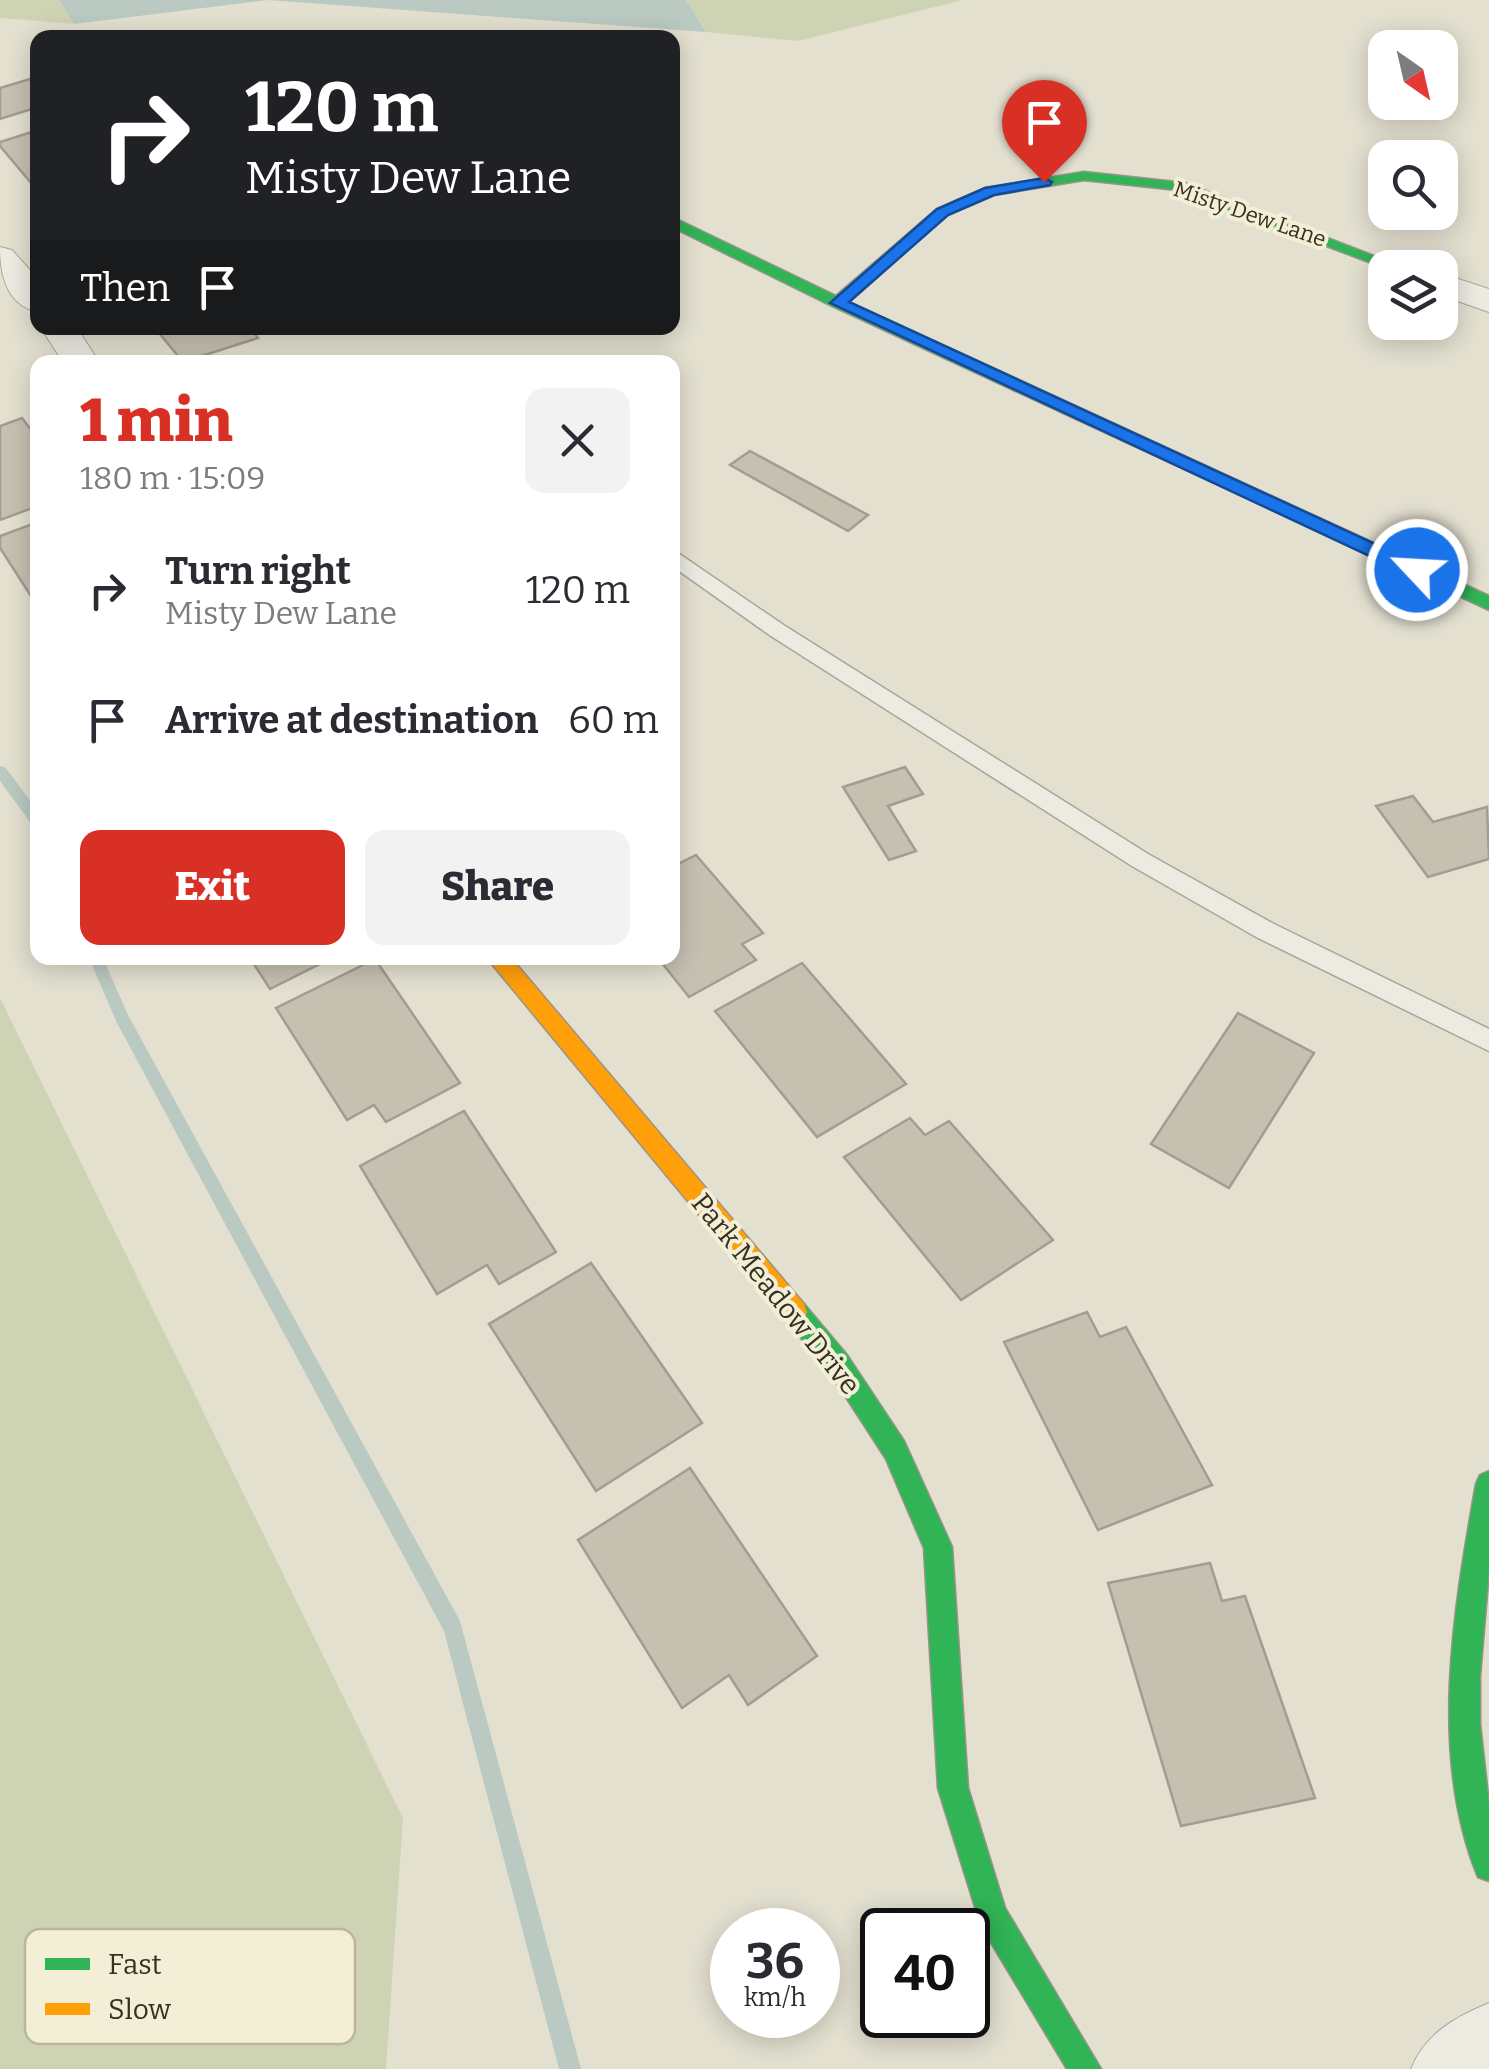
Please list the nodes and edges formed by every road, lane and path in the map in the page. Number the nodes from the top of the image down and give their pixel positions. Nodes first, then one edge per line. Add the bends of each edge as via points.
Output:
1 (680, 225) edge
2 (0, 257) edge
3 (1368, 257) edge
4 (1458, 290) edge
5 (30, 293) edge
6 (1489, 301) edge
7 (838, 303) junction
8 (680, 562) edge
9 (1489, 604) edge
10 (504, 965) edge
11 (1489, 1041) edge
12 (1489, 1484) edge
13 (1489, 1866) edge
14 (1489, 2038) edge
15 (1086, 2069) edge
16 (1446, 2069) edge

1 - 7 street
2 - 5 street
3 - 7 street, Misty Dew Lane via 1180,186 1084,176 990,191 942,212
4 - 6 street
7 - 9 street
8 - 11 lane via 1140,860 1266,931
10 - 15 street, Park Meadow Drive via 838,1363 895,1450 938,1547 953,1788 992,1914
12 - 13 street via 1463,1692 1476,1834
14 - 16 street

